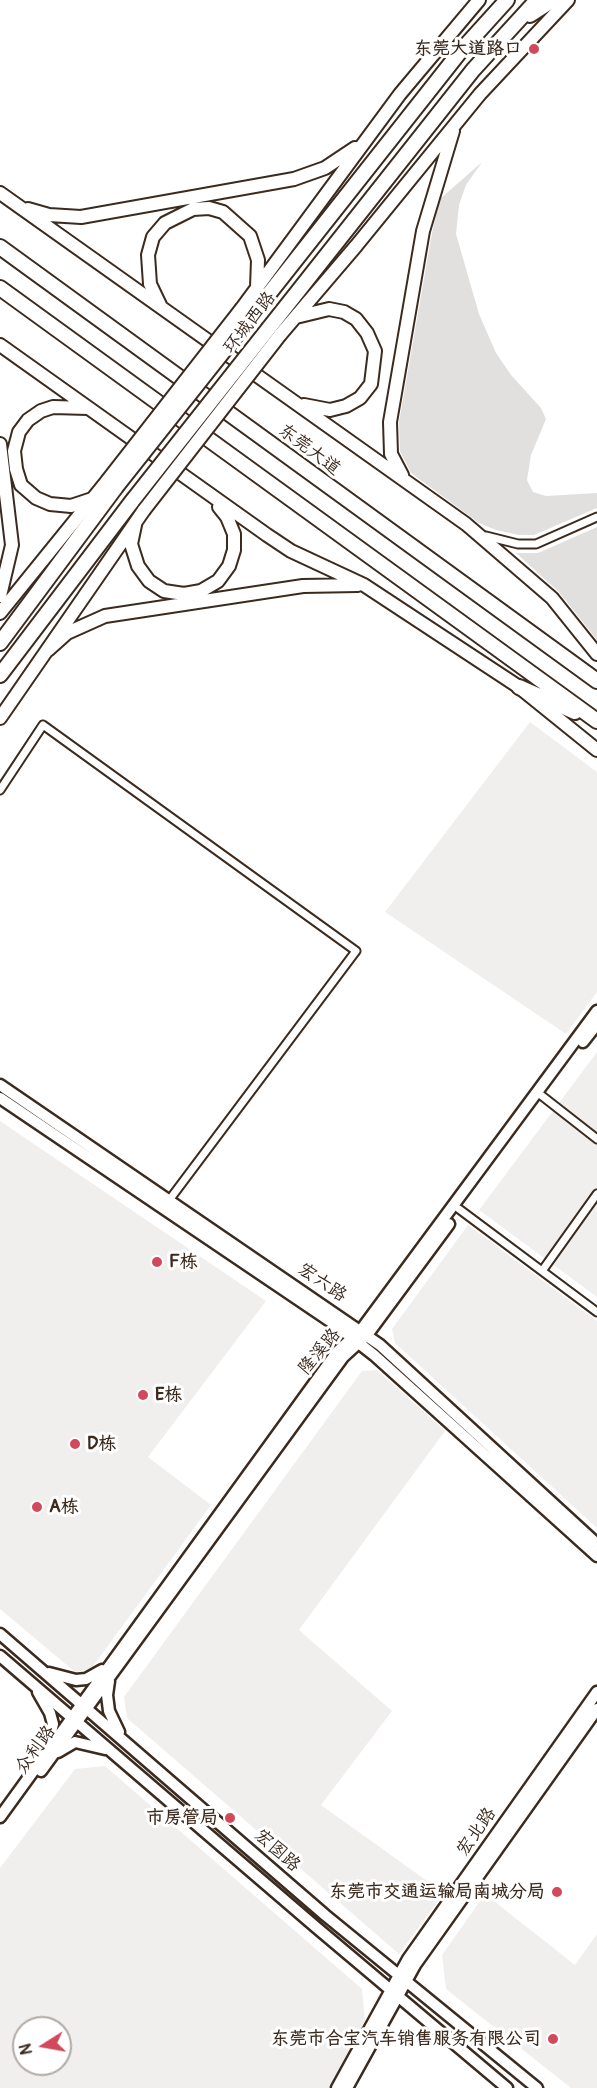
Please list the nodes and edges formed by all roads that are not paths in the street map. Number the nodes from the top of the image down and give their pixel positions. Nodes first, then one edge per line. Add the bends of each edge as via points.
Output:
1 (479, 0) edge
2 (507, 0) edge
3 (537, 0) edge
4 (553, 0) edge
5 (568, 0) edge
6 (508, 30) junction
7 (456, 122) junction
8 (364, 143) junction
9 (0, 193) edge
10 (16, 205) junction
11 (0, 247) edge
12 (257, 287) junction
13 (0, 288) edge
14 (162, 308) junction
15 (248, 311) junction
16 (295, 317) junction
17 (274, 332) junction
18 (0, 345) edge
19 (293, 400) junction
20 (90, 409) junction
21 (0, 444) edge
22 (404, 479) junction
23 (111, 484) junction
24 (210, 497) junction
25 (92, 499) junction
26 (597, 517) edge
27 (135, 522) junction
28 (474, 531) junction
29 (364, 585) junction
30 (0, 596) edge
31 (0, 613) edge
32 (0, 643) edge
33 (48, 650) junction
34 (597, 654) edge
35 (0, 675) edge
36 (597, 681) edge
37 (519, 687) junction
38 (0, 718) edge
39 (597, 721) edge
40 (597, 750) edge
41 (0, 790) edge
42 (597, 1011) edge
43 (597, 1024) edge
44 (0, 1085) edge
45 (540, 1095) junction
46 (0, 1098) edge
47 (597, 1139) edge
48 (597, 1194) edge
49 (170, 1200) junction
50 (459, 1209) junction
51 (542, 1271) junction
52 (597, 1312) edge
53 (360, 1337) junction
54 (597, 1544) edge
55 (597, 1556) edge
56 (0, 1634) edge
57 (0, 1656) edge
58 (41, 1669) junction
59 (110, 1669) junction
60 (28, 1680) junction
61 (597, 1692) edge
62 (84, 1706) junction
63 (597, 1708) edge
64 (74, 1719) junction
65 (126, 1742) junction
66 (48, 1755) junction
67 (116, 1755) junction
68 (0, 1817) edge
69 (0, 1827) edge
70 (402, 1978) junction
71 (393, 1993) junction
72 (337, 2088) edge
73 (346, 2088) edge
74 (507, 2088) edge
75 (537, 2088) edge

1 - 8 main road
2 - 15 highway, 环城西路
3 - 6 highway, 环城西路
4 - 6 highway
5 - 7 main road
6 - 17 highway, 环城西路 via 473,70
7 - 16 main road
7 - 22 main road via 423,231 390,422 391,454
8 - 10 main road via 325,168 294,179 125,210 81,217 49,215
8 - 12 main road
9 - 10 main road
10 - 14 main road
11 - 36 highway, 东莞大道
12 - 14 main road via 258,260 250,236 224,212 193,209 165,223 153,237 148,255 150,284
12 - 15 main road
13 - 39 highway
14 - 19 main road
15 - 23 highway, 环城西路, bridge
16 - 17 main road
16 - 19 main road via 329,309 344,312 367,333 375,360 371,384 360,398 346,406 330,411
17 - 27 main road, bridge
17 - 35 highway, 环城西路, bridge via 133,500
18 - 20 main road
19 - 22 main road
20 - 24 main road
20 - 25 main road via 53,406 41,411 19,432 14,451 21,485 36,498 71,506
21 - 30 main road via 12,545
22 - 28 main road
23 - 25 main road
23 - 32 highway, 环城西路
24 - 27 main road via 227,517 234,534 234,550 230,566 218,581 201,591 164,591 149,581 138,566 131,544
24 - 29 main road via 291,551
25 - 31 main road
26 - 28 street via 536,544 510,543
27 - 33 main road
28 - 34 main road via 552,598
29 - 33 main road via 303,586 105,616 67,633
29 - 37 main road
33 - 38 main road
37 - 39 highway
37 - 40 main road
41 - 49 street via 43,725 356,951
42 - 45 street, 隆溪路
43 - 45 street, 隆溪路
44 - 49 street, 宏六路
45 - 47 street
45 - 50 street, 隆溪路
45 - 53 street, 隆溪路
46 - 53 street, 宏六路
48 - 51 street
49 - 53 street, 宏六路
50 - 51 street
50 - 53 street, 隆溪路
51 - 52 street
53 - 54 street, 宏六路
53 - 55 street, 宏六路
53 - 59 street, 隆溪路
56 - 58 street, 宏图路
57 - 60 street, 宏图路
58 - 59 street via 76,1680
58 - 62 street, 宏图路
59 - 62 street, 隆溪路
59 - 65 street via 109,1711
60 - 64 street, 宏图路
60 - 66 street via 50,1713
61 - 70 street, 宏北路
62 - 64 street, 隆溪路
62 - 65 street, 宏图路
63 - 70 street, 宏北路
64 - 66 street, 众利路
64 - 67 street, 宏图路
65 - 70 street, 宏图路
66 - 67 street via 75,1742
66 - 68 street, 众利路
66 - 69 street, 众利路
67 - 71 street, 宏图路
70 - 71 street, 宏北路
70 - 75 street, 宏图路
71 - 72 street, 宏北路
71 - 73 street, 宏北路
71 - 74 street, 宏图路

